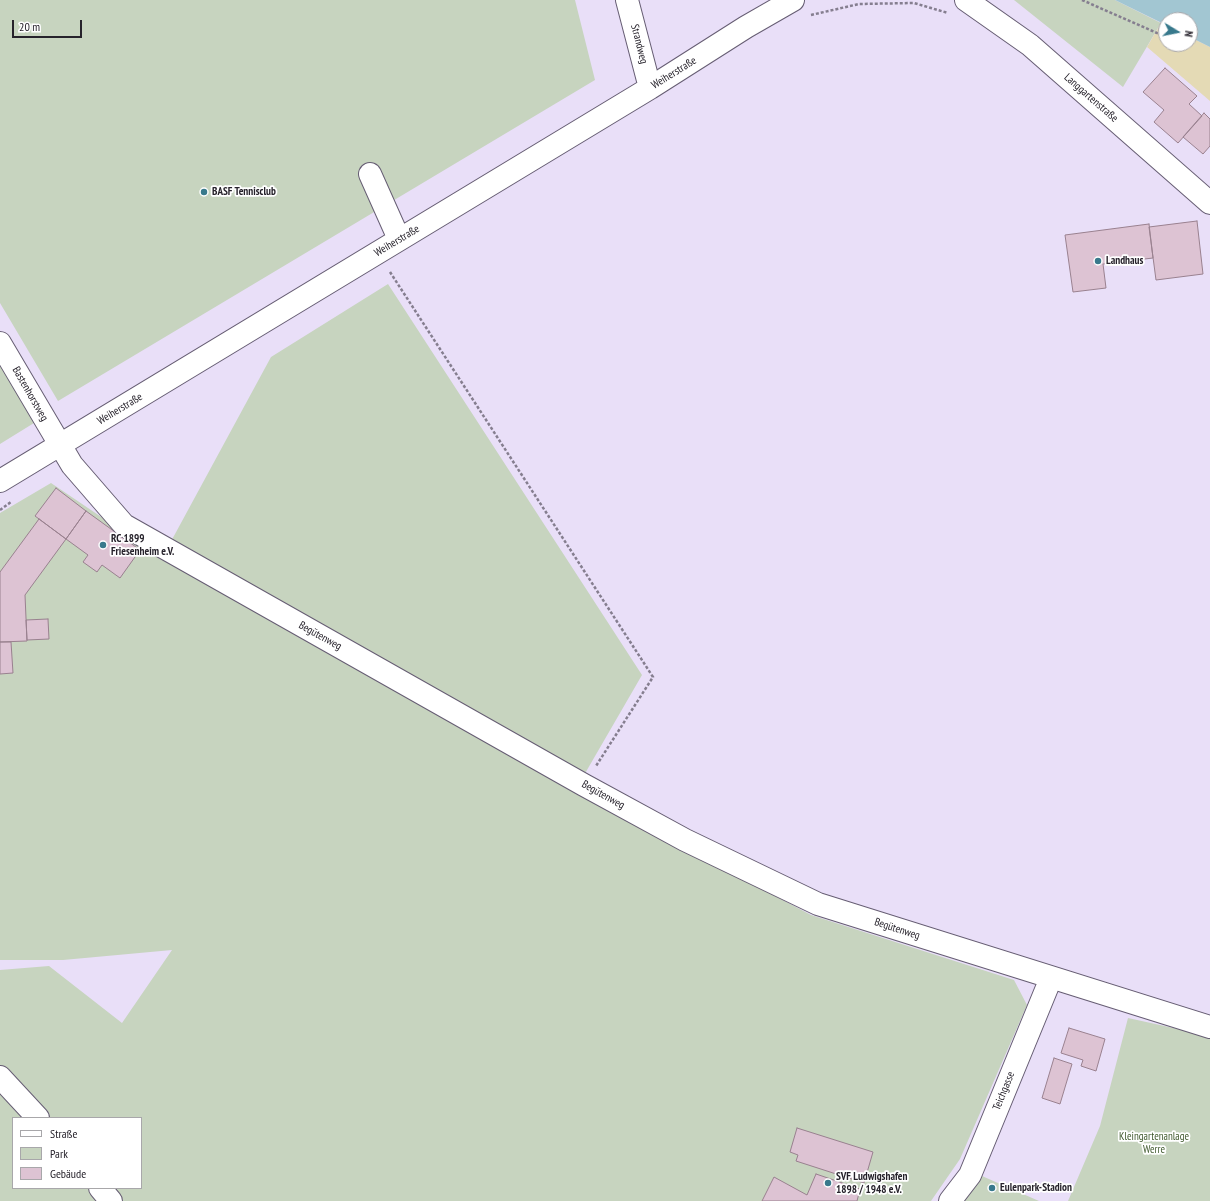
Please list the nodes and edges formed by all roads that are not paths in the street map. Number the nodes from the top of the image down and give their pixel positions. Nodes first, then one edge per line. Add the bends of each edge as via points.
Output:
1 (628, 0) edge
2 (793, 0) edge
3 (960, 7) edge
4 (650, 88) junction
5 (370, 174) dead end
6 (1210, 203) edge
7 (399, 239) junction
8 (0, 343) edge
9 (60, 445) junction
10 (0, 481) edge
11 (1051, 978) junction
12 (1210, 1027) edge
13 (0, 1077) edge
14 (37, 1117) edge
15 (101, 1189) edge
16 (111, 1201) edge
17 (950, 1201) edge

1 - 4 street, Strandweg
2 - 4 street, Weiherstraße
3 - 6 street, Langgartenstraße via 1030,45
4 - 7 street, Weiherstraße
5 - 7 street
7 - 9 street, Weiherstraße
8 - 9 street, Bastenhorstweg
9 - 10 street, Weiherstraße
9 - 11 street, Begütenweg via 72,464 124,525 686,840 818,904
11 - 12 street, Begütenweg
11 - 17 street, Teichgasse via 970,1175
13 - 14 street
15 - 16 street

